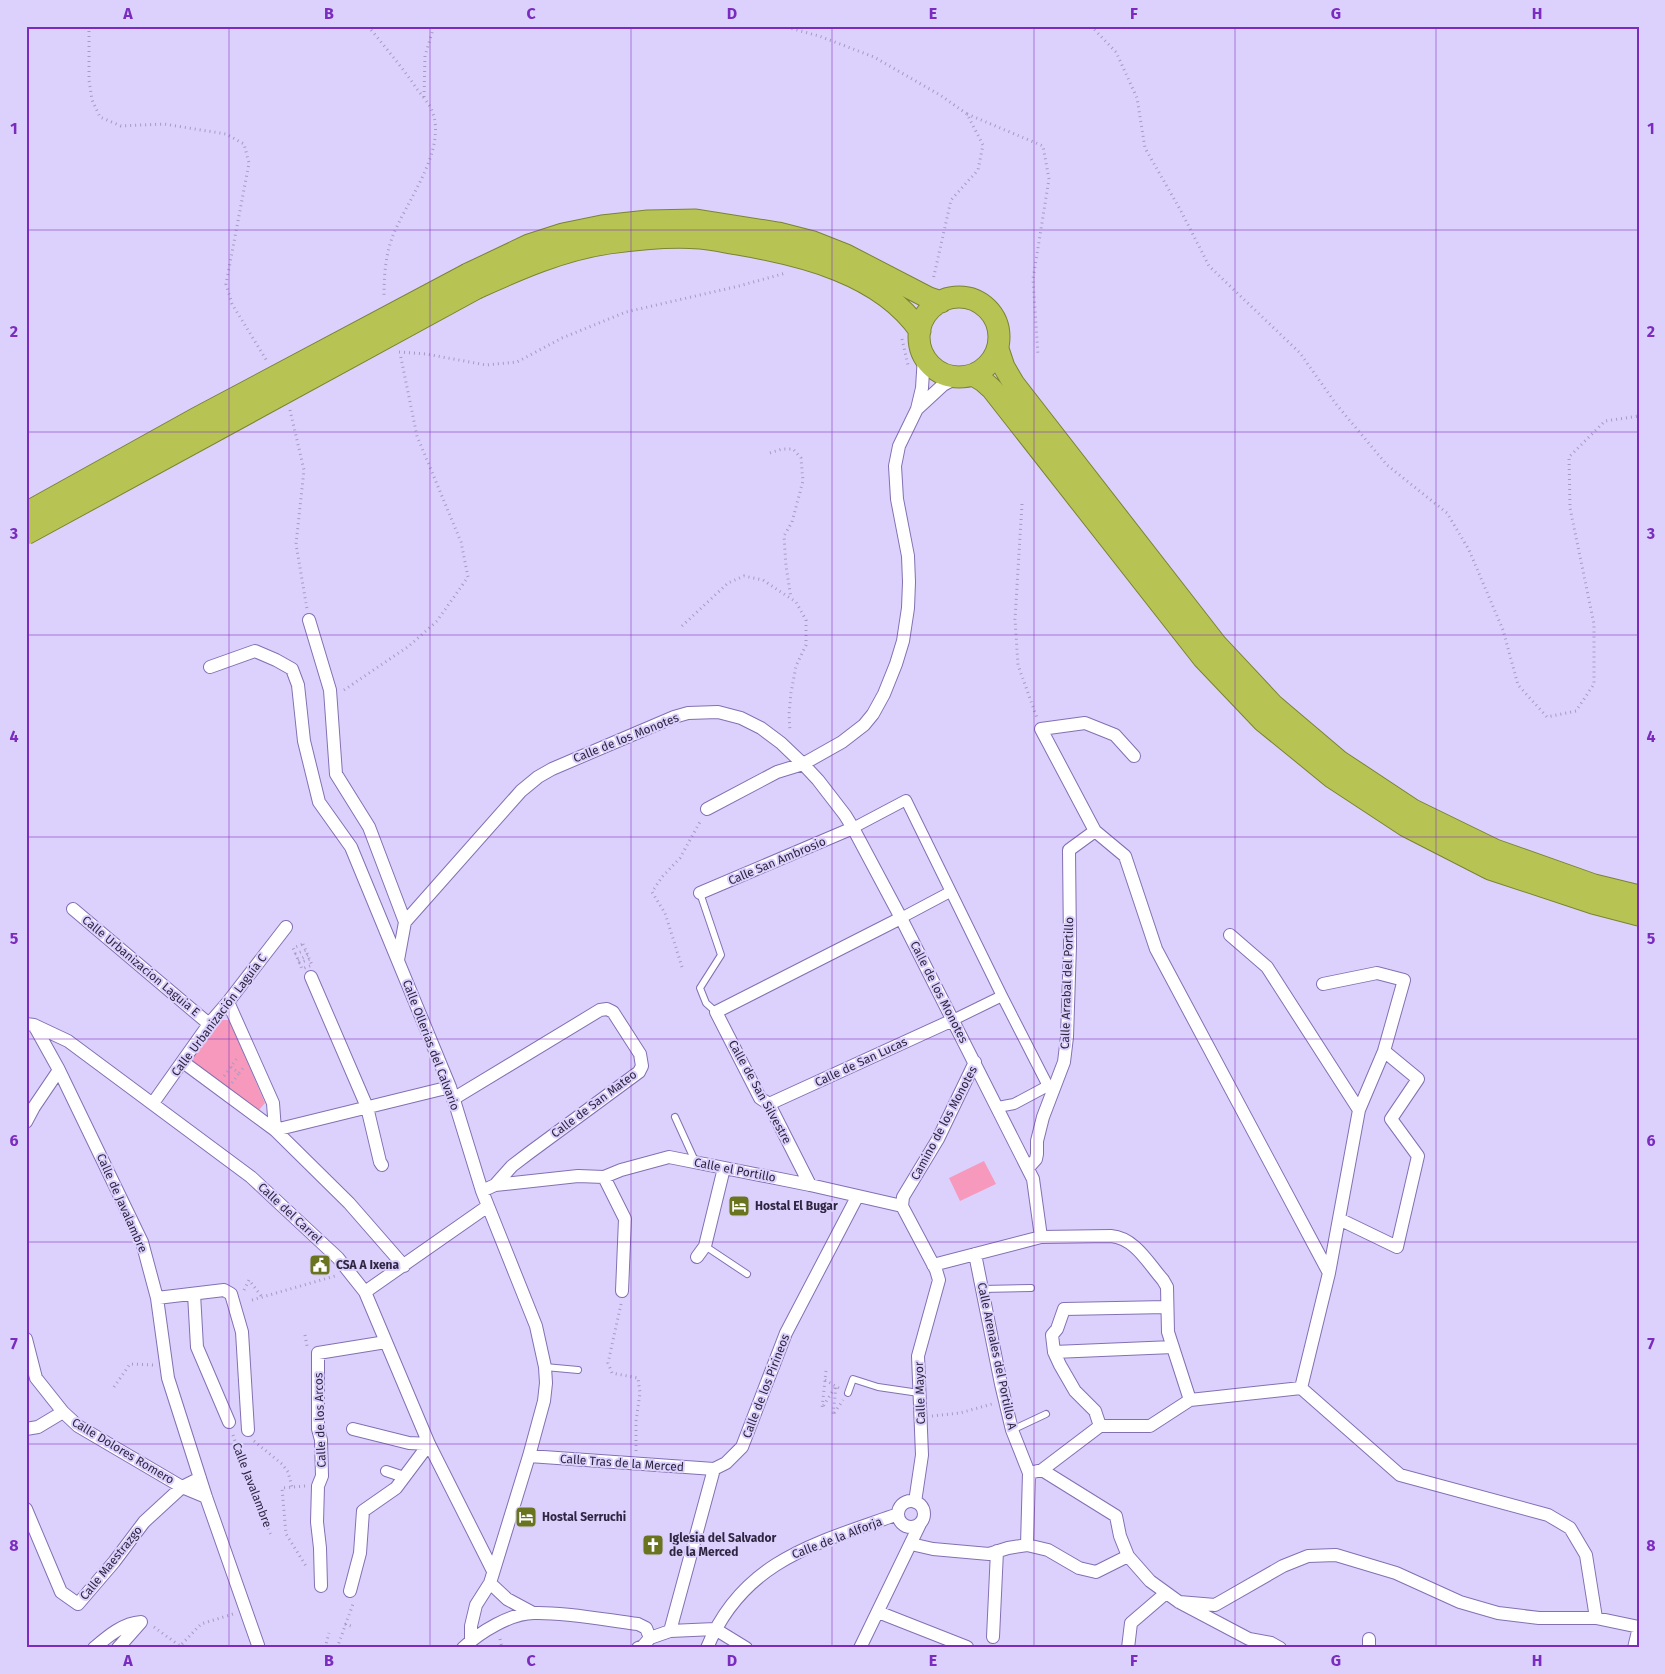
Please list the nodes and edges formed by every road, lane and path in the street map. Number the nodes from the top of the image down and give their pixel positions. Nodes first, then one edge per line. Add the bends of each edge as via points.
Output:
1 (89, 26) edge
2 (368, 26) edge
3 (434, 26) edge
4 (782, 26) edge
5 (1091, 26) edge
6 (424, 98) junction
7 (967, 114) junction
8 (783, 269) dead end
9 (472, 281) junction
10 (935, 300) junction
11 (384, 304) dead end
12 (920, 331) junction
13 (899, 333) dead end
14 (998, 349) junction
15 (394, 351) dead end
16 (401, 352) junction
17 (393, 356) dead end
18 (1038, 356) dead end
19 (916, 362) junction
20 (269, 363) dead end
21 (965, 376) junction
22 (299, 406) dead end
23 (917, 409) junction
24 (1639, 416) edge
25 (770, 453) dead end
26 (1022, 504) dead end
27 (26, 512) edge
28 (26, 534) edge
29 (791, 598) junction
30 (309, 620) joint
31 (682, 626) dead end
32 (210, 667) dead end
33 (331, 699) junction
34 (1041, 729) junction
35 (781, 743) junction
36 (1134, 756) dead end
37 (803, 764) junction
38 (707, 809) joint
39 (853, 828) junction
40 (1095, 831) junction
41 (950, 892) junction
42 (700, 893) joint
43 (1639, 896) edge
44 (74, 908) dead end
45 (1639, 914) edge
46 (901, 918) junction
47 (405, 922) junction
48 (286, 927) dead end
49 (1230, 935) dead end
50 (306, 950) junction
51 (295, 954) junction
52 (398, 960) junction
53 (682, 967) dead end
54 (311, 977) dead end
55 (1323, 984) dead end
56 (1002, 996) junction
57 (228, 1002) junction
58 (716, 1012) junction
59 (953, 1020) junction
60 (30, 1024) edge
61 (209, 1024) junction
62 (1384, 1051) junction
63 (240, 1055) dead end
64 (183, 1062) junction
65 (975, 1062) junction
66 (231, 1067) junction
67 (59, 1070) junction
68 (236, 1071) dead end
69 (223, 1077) dead end
70 (451, 1093) junction
71 (153, 1103) junction
72 (769, 1104) junction
73 (367, 1107) junction
74 (998, 1107) junction
75 (1360, 1110) junction
76 (675, 1117) dead end
77 (26, 1122) edge
78 (275, 1130) junction
79 (695, 1162) junction
80 (382, 1165) dead end
81 (724, 1168) junction
82 (1028, 1168) junction
83 (604, 1177) junction
84 (495, 1185) junction
85 (810, 1185) junction
86 (482, 1191) junction
87 (857, 1197) junction
88 (488, 1206) junction
89 (902, 1206) junction
90 (1339, 1219) junction
91 (1041, 1237) junction
92 (705, 1246) junction
93 (975, 1254) junction
94 (697, 1257) dead end
95 (933, 1265) junction
96 (404, 1266) junction
97 (350, 1272) junction
98 (1329, 1273) junction
99 (747, 1274) dead end
100 (246, 1284) dead end
101 (1031, 1288) dead end
102 (982, 1289) junction
103 (365, 1292) junction
104 (622, 1292) joint
105 (194, 1294) junction
106 (262, 1297) junction
107 (157, 1298) junction
108 (252, 1300) dead end
109 (1167, 1306) junction
110 (26, 1339) edge
111 (386, 1342) junction
112 (1173, 1347) junction
113 (1054, 1352) junction
114 (166, 1364) junction
115 (545, 1367) junction
116 (578, 1370) dead end
117 (826, 1371) dead end
118 (114, 1387) dead end
119 (1301, 1388) junction
120 (848, 1393) joint
121 (919, 1393) junction
122 (1004, 1400) junction
123 (1190, 1400) junction
124 (63, 1412) junction
125 (1046, 1414) dead end
126 (920, 1418) junction
127 (228, 1422) dead end
128 (1100, 1426) junction
129 (26, 1429) edge
130 (353, 1429) dead end
131 (1012, 1430) junction
132 (248, 1433) joint
133 (234, 1436) dead end
134 (429, 1444) junction
135 (529, 1456) junction
136 (636, 1464) junction
137 (714, 1469) junction
138 (386, 1471) dead end
139 (1036, 1472) junction
140 (404, 1477) junction
141 (200, 1478) junction
142 (182, 1487) junction
143 (206, 1497) junction
144 (915, 1502) junction
145 (26, 1509) edge
146 (898, 1514) junction
147 (920, 1524) junction
148 (271, 1535) dead end
149 (910, 1544) junction
150 (1027, 1546) junction
151 (998, 1552) junction
152 (1128, 1556) junction
153 (307, 1566) dead end
154 (492, 1577) junction
155 (321, 1586) dead end
156 (351, 1586) dead end
157 (1166, 1593) junction
158 (1179, 1602) junction
159 (246, 1610) junction
160 (350, 1612) dead end
161 (878, 1612) junction
162 (533, 1613) junction
163 (1596, 1618) junction
164 (142, 1621) junction
165 (345, 1624) junction
166 (1639, 1627) edge
167 (354, 1628) dead end
168 (715, 1629) junction
169 (670, 1631) junction
170 (328, 1633) dead end
171 (993, 1637) dead end
172 (650, 1638) junction
173 (467, 1644) edge
174 (1251, 1644) edge
175 (258, 1645) dead end
176 (967, 1647) edge
177 (94, 1648) edge
178 (118, 1648) edge
179 (325, 1648) edge
180 (337, 1648) edge
181 (638, 1648) edge
182 (707, 1648) edge
183 (746, 1648) edge
184 (860, 1648) edge
185 (1128, 1648) edge
186 (1280, 1648) edge
187 (1634, 1648) edge

1 - 20 path via 89,80 92,100 100,117 121,126 164,124 226,134 244,144 249,163 226,284 232,304
2 - 6 path
3 - 6 path via 424,56
4 - 7 path via 874,57
5 - 24 path via 1116,52 1137,98 1145,148 1209,266 1300,353 1336,404 1387,465 1447,513 1469,550 1503,630 1518,684 1547,717 1576,711 1594,684 1594,624 1570,508 1569,457 1605,421
6 - 11 path via 436,127 433,150 393,237 385,264
7 - 10 path via 983,145 978,170 951,200
7 - 18 path via 1043,146 1049,179 1034,279
8 - 16 path via 791,272 626,312 562,338 517,362 486,365
9 - 10 highway via 529,245 563,234 648,221 696,220 813,242
9 - 12 highway via 609,243 700,238 776,251 820,263 889,297 907,313
9 - 27 highway, bridge via 197,418
9 - 28 highway, bridge
10 - 12 highway
10 - 14 highway via 967,298 990,311 999,336
12 - 19 highway
13 - 19 path
14 - 21 highway via 984,369
14 - 43 highway via 1014,384 1216,644 1281,711 1339,761 1412,810 1495,850 1594,885
15 - 16 path
16 - 17 path
16 - 33 path via 417,436 462,542 468,577 437,621 409,646
19 - 21 highway via 930,364 947,375
19 - 23 street via 922,388
21 - 23 street via 943,385
21 - 45 highway via 992,389 1204,658 1263,721 1333,778 1406,826 1490,868 1593,903
22 - 30 path via 290,410 304,470 296,544
23 - 37 street via 899,446 895,466 896,499 910,582 904,633 896,664 884,694 864,725
25 - 29 path via 793,449 801,458 803,481 792,522 784,536
26 - 34 path via 1015,619 1018,665
29 - 31 path via 763,580 744,576 728,583
29 - 35 path via 806,620 806,645 796,666 791,693 790,735
30 - 33 street
32 - 52 street, Calle Ollerias del Calvario via 255,651 292,669 298,685 304,741 318,802 351,848
33 - 47 street via 336,774 369,827
34 - 36 street via 1085,723 1115,735
34 - 40 street
35 - 37 street, Calle de los Monotes
35 - 47 street, Calle de los Monotes via 741,718 718,712 688,713 552,769 521,791
37 - 38 street via 777,772
37 - 39 street, Calle de los Monotes via 832,797
38 - 53 path via 680,858 652,892 665,912
39 - 41 street via 906,800
39 - 42 street, Calle San Ambrosio
39 - 46 street, Calle de los Monotes
40 - 82 street, Calle Arrabal del Portillo via 1069,850 1070,946 1064,1062 1043,1116 1036,1159
40 - 98 street via 1125,856 1156,949
41 - 46 street
41 - 56 street
42 - 58 lane, Calle de San Silvestre via 721,955 700,988 706,1003
44 - 61 street, Calle Urbanizacion Laguia E
46 - 58 street
46 - 59 street, Calle de los Monotes
47 - 52 street
48 - 57 street, Calle Urbanización Laguía C
49 - 75 street via 1267,967
50 - 51 path
50 - 51 path via 303,944 298,945 293,948
50 - 51 path via 310,959 299,964
52 - 70 street, Calle Ollerias del Calvario
54 - 73 street
55 - 62 street via 1377,973 1404,980
56 - 59 street
56 - 74 street via 1047,1084 1014,1104
57 - 61 street, Calle Urbanización Laguía C
57 - 78 street via 273,1103
58 - 72 street, Calle de San Silvestre via 760,1098
59 - 65 street, Calle de los Monotes
59 - 72 street, Calle de San Lucas
60 - 67 street, Calle de Javalambre
60 - 71 street, Calle del Carrel via 68,1040
61 - 64 street, Calle Urbanización Laguía C
62 - 75 street
62 - 90 street via 1418,1079 1391,1119 1418,1156 1396,1247
63 - 66 path
64 - 71 street, Calle Urbanización Laguía C
64 - 78 street
65 - 74 street, Camino de los Monotes
65 - 89 street, Camino de los Monotes via 938,1139 903,1197
66 - 68 path
66 - 69 path
67 - 77 street
67 - 107 street, Calle de Javalambre via 142,1242
70 - 73 street
70 - 84 street, Calle de San Mateo via 600,1010 613,1012 643,1060 638,1072 529,1152
70 - 86 street, Calle Ollerias del Calvario
71 - 97 street, Calle del Carrel via 251,1177
72 - 85 street, Calle de San Silvestre
73 - 78 street
73 - 80 street
74 - 82 street, Camino de los Monotes
75 - 90 street
76 - 79 lane
78 - 96 street via 349,1203
79 - 81 street, Calle el Portillo
79 - 83 street, Calle el Portillo via 669,1157
81 - 85 street, Calle el Portillo
81 - 92 street
82 - 91 street via 1036,1190
83 - 84 street, Calle el Portillo via 578,1176
83 - 104 street via 625,1219
84 - 86 street, Calle el Portillo
85 - 87 street, Calle el Portillo
86 - 88 street, Calle Ollerias del Calvario
87 - 89 street, Calle el Portillo
87 - 137 street, Calle de los Pirineos via 783,1339 742,1447 726,1463
88 - 96 street via 433,1242
88 - 115 street, Calle Ollerias del Calvario via 536,1326
89 - 95 street
90 - 98 street
91 - 93 street
91 - 109 street via 1111,1236 1132,1243 1163,1280
92 - 94 street
92 - 99 lane
93 - 95 street
93 - 102 street, Calle Arenales del Portillo A
95 - 121 street, Calle Mayor via 938,1275 937,1286 919,1351
96 - 103 street
97 - 103 street, Calle del Carrel
97 - 106 path
98 - 119 street
100 - 106 path via 248,1280
101 - 102 lane
102 - 122 street, Calle Arenales del Portillo A
103 - 111 street, Calle del Carrel
104 - 136 path via 621,1310 608,1363 612,1373 638,1378
105 - 107 street
105 - 127 street via 197,1347
105 - 132 street via 224,1290 231,1294 235,1304 242,1332
106 - 108 path
107 - 114 street, Calle de Javalambre
109 - 112 street via 1168,1332
109 - 113 street via 1064,1308 1058,1330 1052,1335
110 - 124 street, Calle Dolores Romero via 36,1378
111 - 134 street, Calle del Carrel
111 - 155 street, Calle de los Arcos via 318,1353 322,1476 318,1486 317,1522
112 - 113 street
112 - 123 street
113 - 128 street via 1075,1391 1095,1411
114 - 118 path via 130,1364
114 - 141 street, Calle de Javalambre
115 - 116 lane
115 - 135 street, Calle Ollerias del Calvario via 544,1401
117 - 120 path via 822,1408 836,1386 833,1415
119 - 123 street
119 - 163 street via 1400,1475 1548,1515 1570,1528 1586,1555
120 - 121 lane via 852,1379 878,1387
121 - 126 street, Calle Mayor
122 - 126 path via 960,1413
122 - 131 street, Calle Arenales del Portillo A
123 - 128 street via 1150,1426
124 - 129 street via 38,1427
124 - 142 street, Calle Dolores Romero via 78,1426
125 - 131 lane
126 - 144 street, Calle Mayor via 922,1455
128 - 139 street
130 - 134 street via 409,1443
131 - 139 street, Calle Arenales del Portillo A
132 - 153 path via 288,1472 292,1487 282,1488 286,1534
133 - 148 path, Calle Javalambre via 254,1499
134 - 140 street
134 - 154 street, Calle del Carrel
135 - 136 street, Calle Tras de la Merced
135 - 154 street, Calle Ollerias del Calvario
136 - 137 street, Calle Tras de la Merced
137 - 169 street
138 - 140 street
139 - 150 street, Calle Arenales del Portillo A
139 - 152 street via 1116,1516
140 - 156 street via 396,1488 363,1511 360,1553
141 - 142 street
141 - 143 street
142 - 143 street, Calle Dolores Romero
142 - 145 street, Calle Maestrazgo via 144,1522 78,1604 61,1592
143 - 159 street
144 - 146 street via 904,1504
144 - 147 street via 924,1512
146 - 147 street via 907,1527
146 - 168 street, Calle de la Alforja via 787,1557 746,1590
147 - 149 street
149 - 151 street via 953,1551
149 - 161 street
150 - 151 street
150 - 152 street via 1048,1550 1079,1568 1096,1572
151 - 171 street
152 - 157 street via 1150,1581
154 - 162 street via 507,1599
154 - 173 street, Calle Ollerias del Calvario via 476,1605
157 - 158 street
157 - 185 street via 1131,1623
158 - 163 street via 1215,1605 1291,1563 1308,1556 1336,1555 1396,1573 1460,1602 1498,1613 1539,1618
158 - 174 street
159 - 164 path via 201,1624 180,1646
159 - 175 street
160 - 165 path
161 - 176 street
161 - 184 street
162 - 172 street via 638,1624 646,1628
162 - 173 street via 483,1632
163 - 166 street
164 - 177 street via 133,1622
164 - 178 street
165 - 167 path
165 - 180 path
166 - 187 street
168 - 169 street
168 - 182 street, Calle de la Alforja
168 - 183 street
169 - 172 street
170 - 179 path
172 - 181 street
174 - 186 street via 1271,1643

